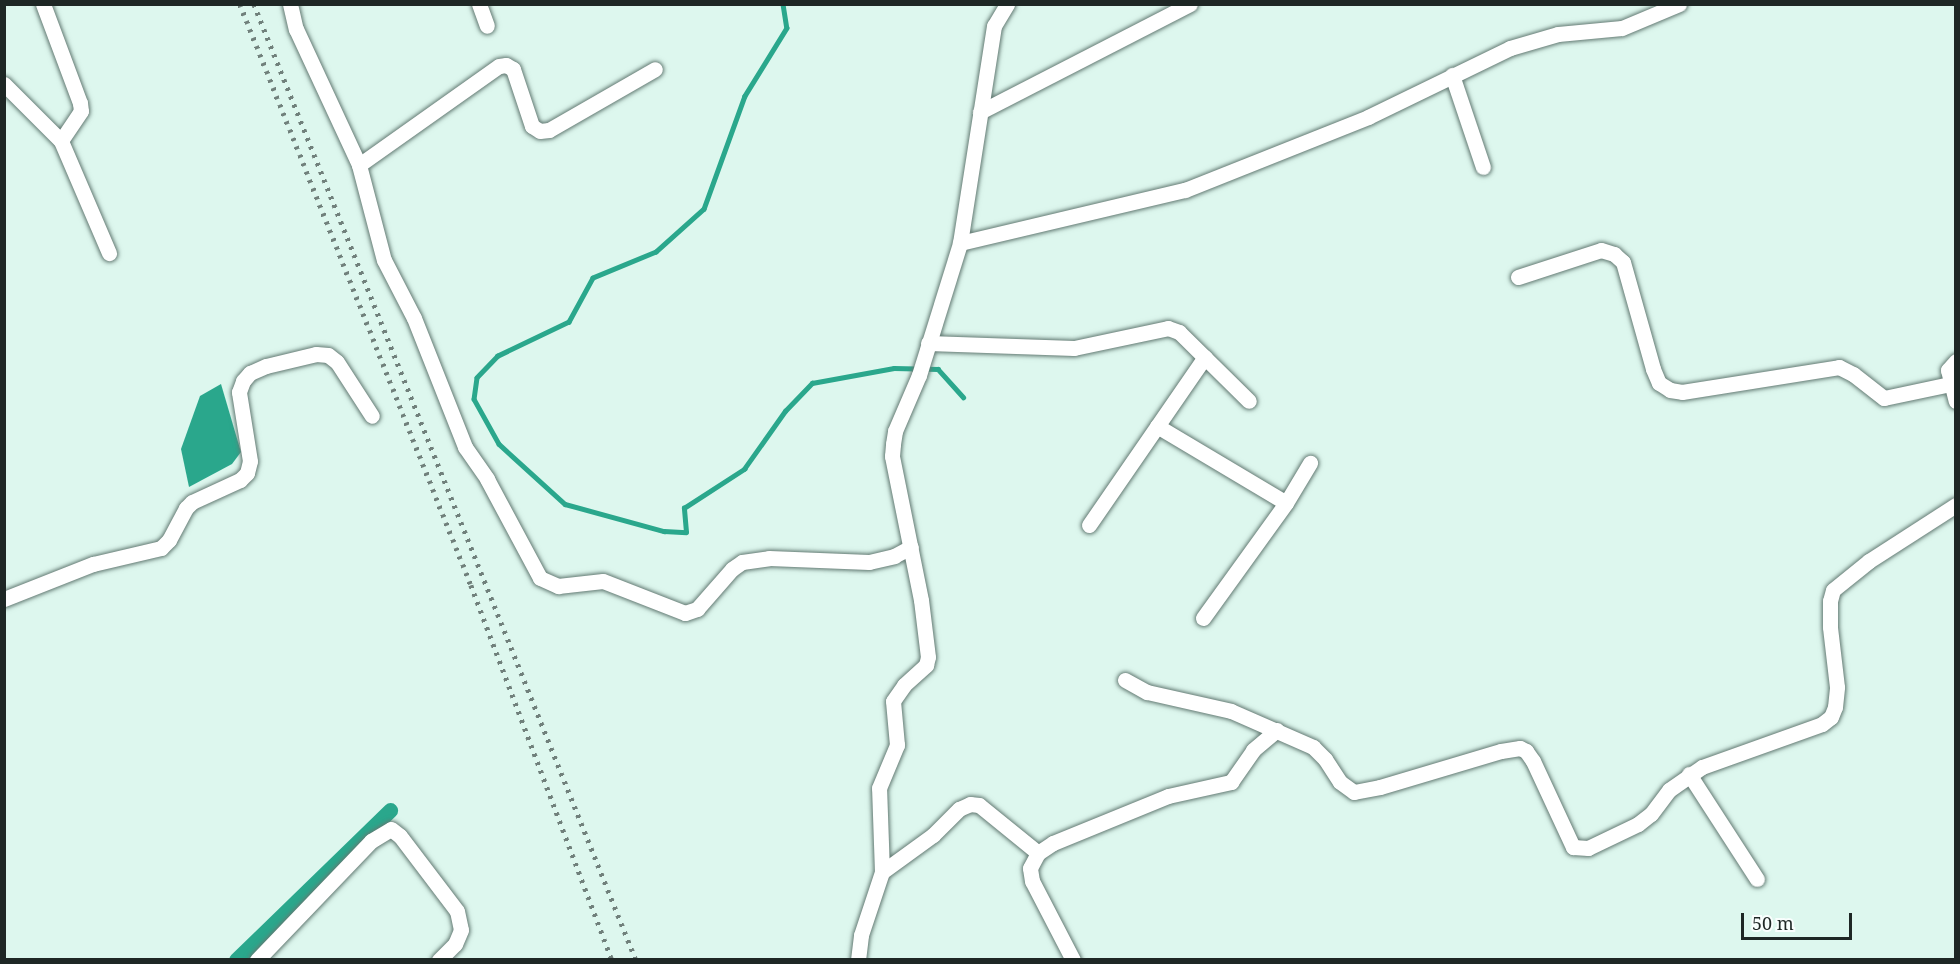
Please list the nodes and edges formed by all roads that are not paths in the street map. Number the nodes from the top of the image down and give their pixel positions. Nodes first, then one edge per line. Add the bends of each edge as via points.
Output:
1 (43, 4) edge
2 (479, 4) edge
3 (1007, 4) edge
4 (1190, 4) edge
5 (1679, 4) edge
6 (289, 5) edge
7 (487, 26) dead end
8 (655, 69) dead end
9 (1452, 75) junction
10 (4, 84) edge
11 (980, 112) junction
12 (61, 141) junction
13 (359, 165) junction
14 (1483, 167) dead end
15 (960, 243) junction
16 (109, 253) dead end
17 (1518, 277) dead end
18 (927, 346) junction
19 (1204, 357) junction
20 (1956, 361) edge
21 (1950, 384) junction
22 (1249, 401) dead end
23 (1956, 402) edge
24 (372, 416) dead end
25 (1157, 426) junction
26 (1310, 463) dead end
27 (1286, 503) junction
28 (1956, 504) edge
29 (1089, 525) dead end
30 (911, 547) junction
31 (4, 599) edge
32 (1203, 618) dead end
33 (1125, 680) dead end
34 (1277, 730) junction
35 (1689, 774) junction
36 (1038, 853) junction
37 (882, 873) junction
38 (1757, 879) dead end
39 (257, 960) edge
40 (439, 960) edge
41 (858, 960) edge
42 (1073, 960) edge

1 - 12 street via 80,103 81,111
2 - 7 street
3 - 11 street via 994,27
4 - 11 street
5 - 9 street via 1622,28 1537,38
6 - 13 street via 296,29
8 - 13 street via 549,130 540,131 532,126 513,69 506,64 499,66
9 - 14 street
9 - 15 street via 1368,117 1185,190
10 - 12 street
11 - 15 street
12 - 16 street
13 - 30 street via 384,260 414,318 465,447 487,479 540,579 558,586 603,581 685,614 708,599 742,562 769,558 869,562
15 - 18 street
17 - 21 street via 1601,250 1614,254 1623,262 1659,383 1670,390 1682,392 1839,367 1884,398
18 - 19 street via 1074,348 1168,328 1179,332
18 - 30 street via 895,431 892,456
19 - 22 street
19 - 25 street
20 - 21 street via 1948,370
21 - 23 street
24 - 31 street via 338,362 328,355 316,354 250,373 239,392 250,461 240,480 192,502 161,548 93,564
25 - 27 street
25 - 29 street
26 - 27 street
27 - 32 street
28 - 35 street via 1869,561 1833,590 1830,627 1837,687 1831,717 1822,724
30 - 37 street via 928,657 926,665 893,701 897,745 879,788
33 - 34 street via 1147,692 1231,711
34 - 35 street via 1313,747 1340,782 1354,792 1520,748 1533,761 1568,838 1580,849 1638,824
34 - 36 street via 1253,750 1231,782 1168,796 1053,843
35 - 38 street
36 - 37 street via 979,806 970,804
36 - 42 street via 1030,868 1032,881
37 - 41 street via 861,935
39 - 40 street via 371,841 391,829 457,911 461,930

